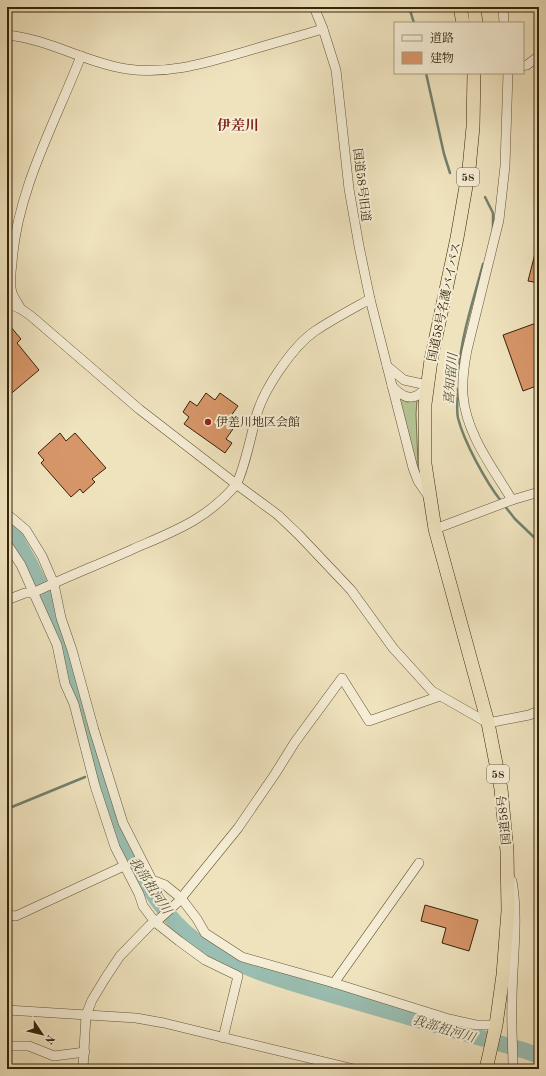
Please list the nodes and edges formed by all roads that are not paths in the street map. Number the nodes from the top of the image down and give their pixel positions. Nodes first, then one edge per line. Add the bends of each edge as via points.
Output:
1 (314, 7) edge
2 (460, 7) edge
3 (474, 7) edge
4 (503, 7) edge
5 (463, 22) edge
6 (476, 22) edge
7 (504, 22) edge
8 (323, 29) junction
9 (7, 35) edge
10 (80, 56) junction
11 (539, 56) edge
12 (524, 65) edge
13 (473, 74) edge
14 (508, 74) edge
15 (370, 299) junction
16 (7, 303) edge
17 (21, 309) junction
18 (387, 366) junction
19 (428, 385) junction
20 (392, 386) junction
21 (236, 484) junction
22 (539, 492) edge
23 (429, 498) junction
24 (510, 501) junction
25 (7, 514) edge
26 (435, 529) junction
27 (7, 544) edge
28 (52, 585) junction
29 (34, 592) junction
30 (7, 600) edge
31 (440, 696) junction
32 (539, 711) edge
33 (488, 723) junction
34 (507, 851) junction
35 (420, 863) dead end
36 (124, 866) junction
37 (180, 900) junction
38 (7, 915) edge
39 (157, 921) junction
40 (334, 983) junction
41 (7, 1010) edge
42 (86, 1015) junction
43 (496, 1029) junction
44 (223, 1038) junction
45 (7, 1046) edge
46 (85, 1052) junction
47 (83, 1069) edge
48 (354, 1069) edge
49 (486, 1069) edge
50 (514, 1069) edge

1 - 8 street, 国道58号旧道
2 - 5 highway
3 - 6 highway
4 - 7 street
8 - 10 street via 193,66 162,71 106,65
8 - 15 street, 国道58号旧道 via 337,77 353,215
9 - 10 street via 19,36
10 - 17 street via 22,201 10,276 12,293
11 - 12 street
13 - 19 highway, 国道58号名護バイパス / 58 via 473,127 469,169
14 - 24 street via 507,146 499,220 466,355 463,396 470,426
15 - 18 street, 国道58号旧道
15 - 21 street via 314,332 282,366 257,410
16 - 17 street
17 - 21 street via 139,409
18 - 19 street via 404,380
18 - 20 street, 国道58号旧道
19 - 20 street via 419,395 412,397 402,395
19 - 23 highway, 国道58号名護バイパス / 58 via 424,434
20 - 23 street, 国道58号旧道 via 413,468
21 - 28 street via 203,516
21 - 31 street via 278,515 298,534 351,590 414,673
22 - 24 street
23 - 26 highway, 国道58号名護バイパス / 58
24 - 26 street
25 - 28 street via 26,530 42,556
26 - 33 highway, 国道58号 / 58
27 - 29 street via 22,565
28 - 29 street
28 - 37 street via 123,823 152,880 165,885
29 - 30 street
29 - 36 street via 57,645 65,684 74,704 95,786
31 - 33 street
31 - 37 street via 369,721 342,678 295,742 238,828
32 - 33 street via 529,716
33 - 34 highway, 国道58号 / 58 via 501,789
34 - 43 highway, 国道58号 / 58 via 508,911
34 - 50 street via 515,894 512,1001
35 - 40 street
36 - 38 street via 16,916
36 - 39 street via 143,906
37 - 39 street
37 - 40 street via 197,919 205,933 242,957
39 - 42 street via 120,956 92,1000
39 - 44 street via 205,960 238,976
40 - 43 street via 449,1019
41 - 42 street
42 - 44 street via 136,1018
42 - 46 street
43 - 49 highway, 国道58号 / 58
44 - 48 street
45 - 46 street via 29,1046 54,1056
46 - 47 street

